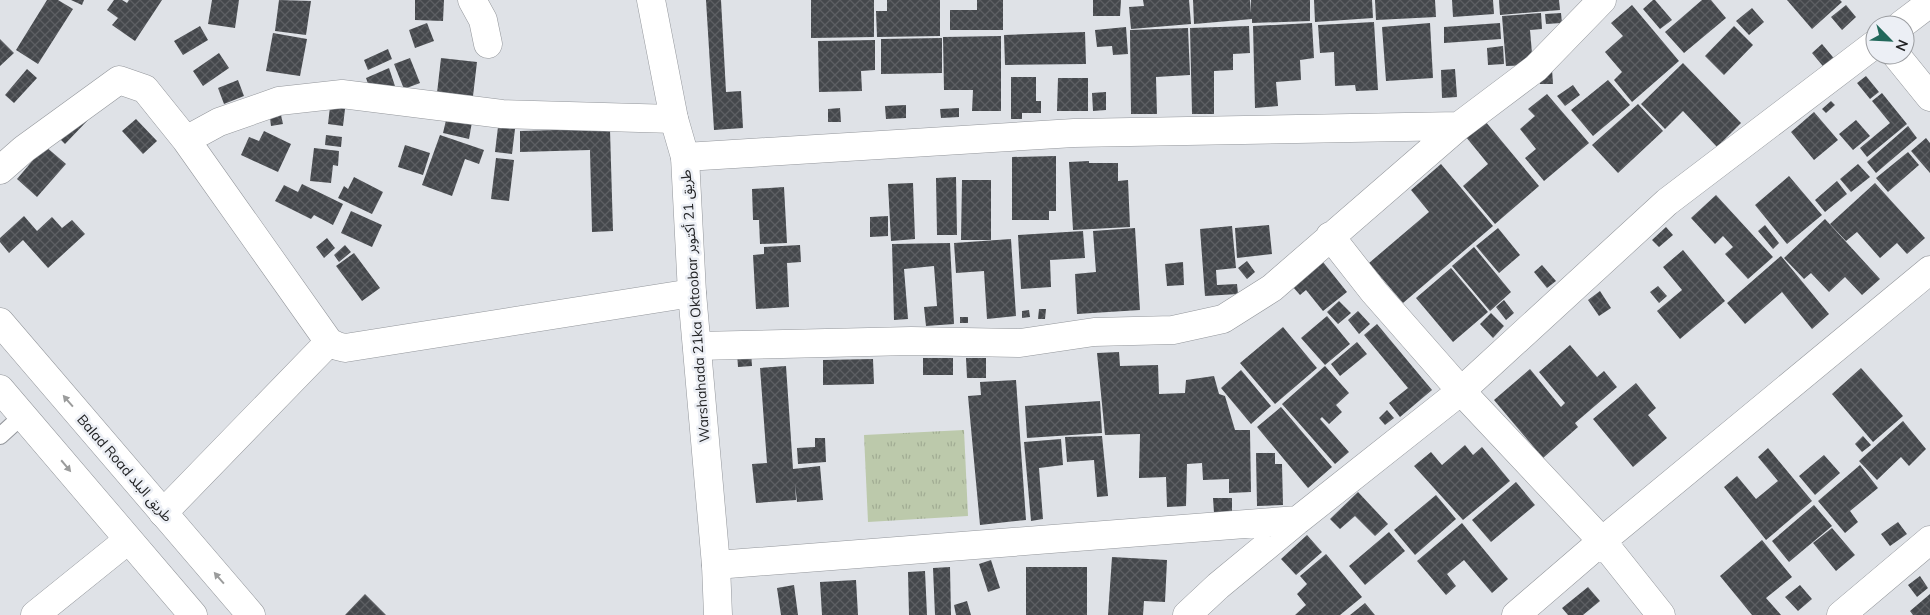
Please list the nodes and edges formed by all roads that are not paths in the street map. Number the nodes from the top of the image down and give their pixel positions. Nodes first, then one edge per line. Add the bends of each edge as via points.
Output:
1 (472, 0) edge
2 (651, 0) edge
3 (1602, 0) edge
4 (1930, 3) edge
5 (1914, 15) edge
6 (488, 44) dead end
7 (1865, 52) edge
8 (1904, 65) edge
9 (1930, 97) edge
10 (674, 119) junction
11 (1459, 126) junction
12 (186, 140) junction
13 (684, 157) junction
14 (0, 170) edge
15 (1330, 236) junction
16 (1930, 270) edge
17 (692, 293) junction
18 (0, 322) edge
19 (329, 342) junction
20 (697, 346) junction
21 (0, 389) edge
22 (1461, 391) junction
23 (22, 416) junction
24 (0, 436) edge
25 (163, 513) junction
26 (1298, 520) junction
27 (128, 540) junction
28 (1930, 540) edge
29 (1602, 541) junction
30 (716, 565) junction
31 (35, 615) edge
32 (192, 615) edge
33 (251, 615) edge
34 (718, 615) edge
35 (1187, 615) edge
36 (1516, 615) edge
37 (1662, 615) edge
38 (1841, 615) edge

1 - 6 main road via 482,20
2 - 10 main road, Warshahada 21ka Oktoobar طريق 21 أكتوبر
3 - 11 main road via 1536,68
4 - 5 main road
7 - 22 main road via 1667,202
8 - 9 main road
10 - 12 main road via 502,114 342,94 280,101 220,122
10 - 13 main road, Warshahada 21ka Oktoobar طريق 21 أكتوبر
11 - 13 main road via 1074,132
11 - 15 main road
12 - 14 main road via 144,90 119,80
12 - 19 main road
13 - 17 main road, Warshahada 21ka Oktoobar طريق 21 أكتوبر
15 - 20 main road via 1272,288 1223,319 1173,330 1094,332 1020,343 911,340
15 - 22 main road via 1374,292
16 - 29 main road
17 - 19 main road via 345,348
17 - 20 main road, Warshahada 21ka Oktoobar طريق 21 أكتوبر
25 -> 18 main road, Balad Road طريق البلد
19 - 25 main road
20 - 30 main road, Warshahada 21ka Oktoobar طريق 21 أكتوبر
21 - 23 main road
22 - 26 main road
22 - 29 main road
23 - 24 lane
23 -> 27 main road
33 -> 25 main road, Balad Road طريق البلد
26 - 30 main road
26 - 35 main road
27 - 31 main road
27 - 32 main road
28 - 38 main road
29 - 36 main road
29 - 37 main road
30 - 34 main road, Warshahada 21ka Oktoobar طريق 21 أكتوبر

